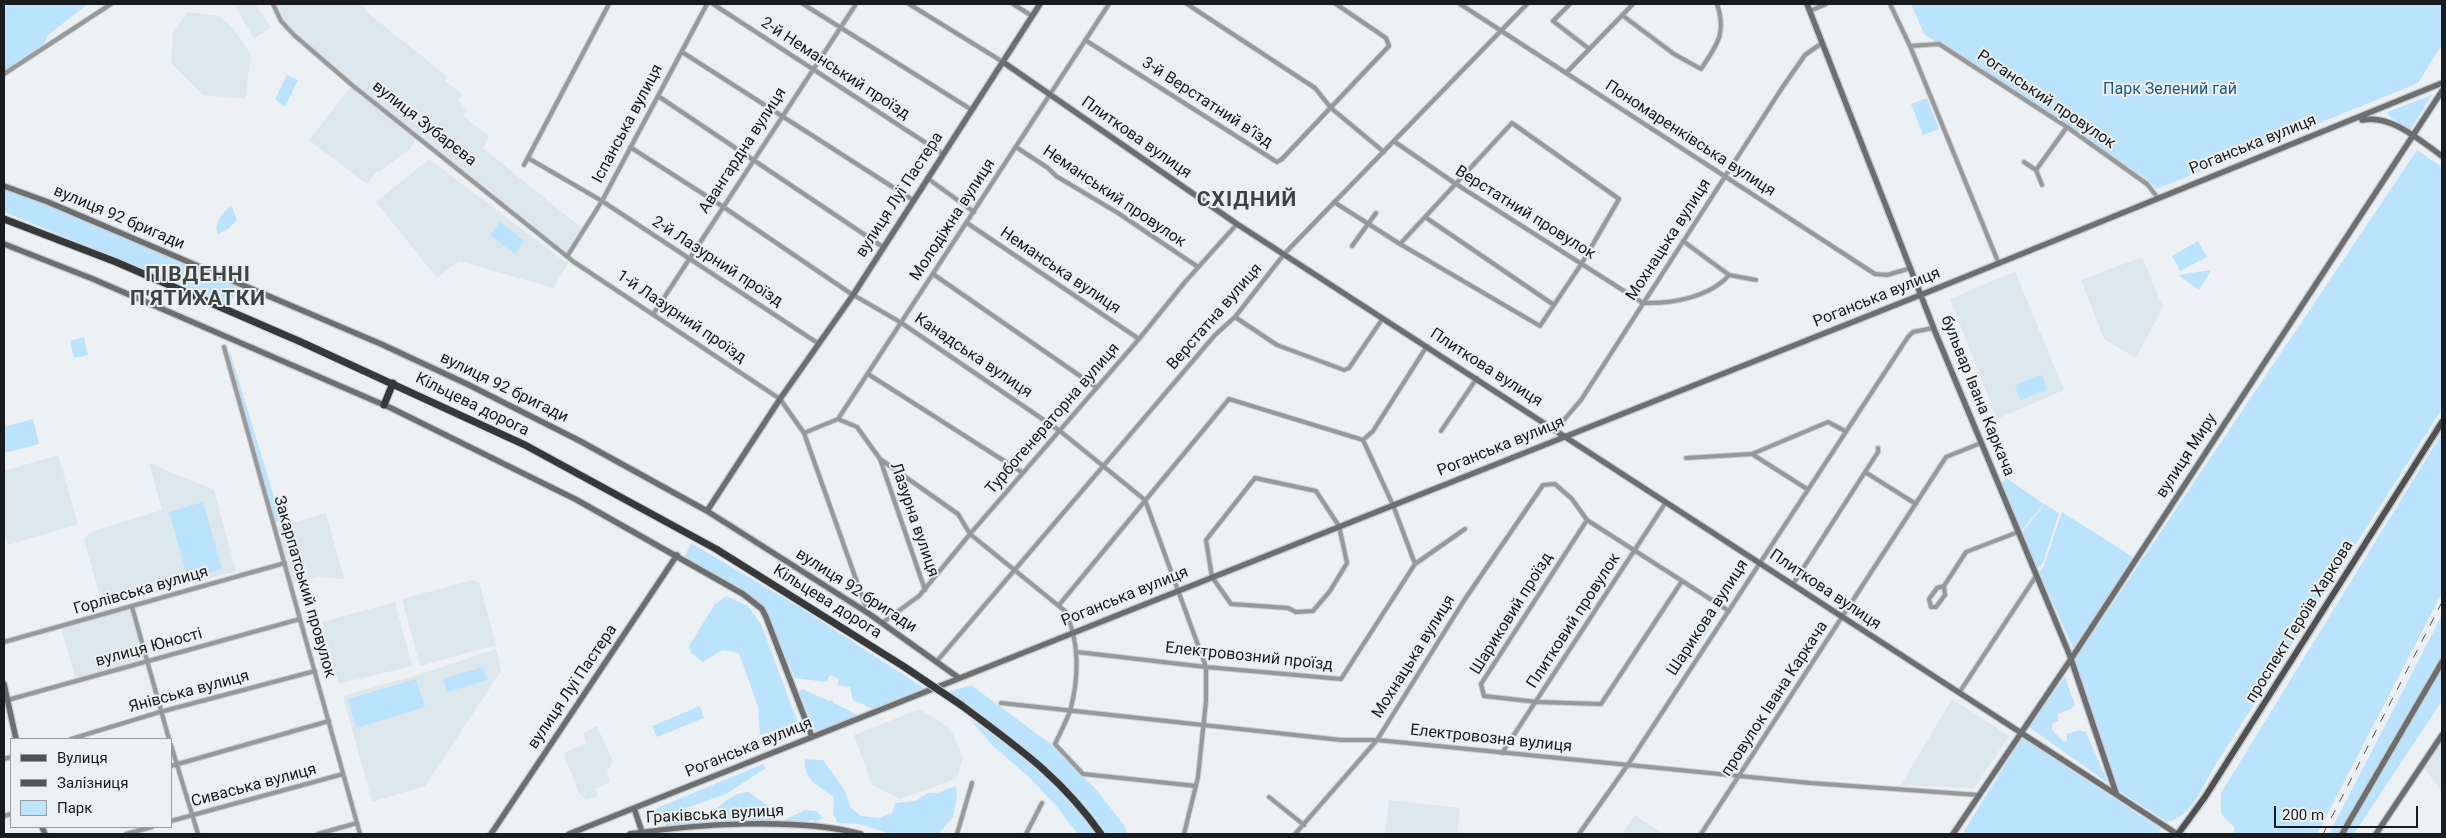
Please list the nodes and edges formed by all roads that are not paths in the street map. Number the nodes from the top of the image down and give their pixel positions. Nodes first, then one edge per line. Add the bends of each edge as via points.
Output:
1 (111, 4) edge
2 (273, 4) edge
3 (609, 4) edge
4 (707, 4) edge
5 (713, 4) edge
6 (803, 4) edge
7 (856, 4) edge
8 (909, 4) edge
9 (1013, 4) edge
10 (1040, 4) edge
11 (1109, 4) edge
12 (1187, 4) edge
13 (1336, 4) edge
14 (1460, 4) edge
15 (1527, 4) edge
16 (1570, 4) edge
17 (1633, 4) edge
18 (1717, 4) edge
19 (1807, 4) edge
20 (1826, 4) edge
21 (1890, 4) edge
22 (1810, 11) junction
23 (1622, 15) junction
24 (1032, 16) junction
25 (840, 27) junction
26 (1501, 30) junction
27 (1085, 40) junction
28 (1822, 43) junction
29 (1910, 46) junction
30 (1588, 48) junction
31 (682, 52) junction
32 (1002, 62) junction
33 (812, 69) junction
34 (1567, 72) junction
35 (4, 74) edge
36 (2442, 83) edge
37 (2442, 91) edge
38 (1049, 94) junction
39 (658, 96) junction
40 (1331, 108) junction
41 (972, 110) junction
42 (781, 116) junction
43 (2350, 122) junction
44 (2067, 127) junction
45 (2412, 135) junction
46 (1394, 142) junction
47 (630, 147) junction
48 (1016, 147) junction
49 (1384, 152) junction
50 (943, 154) junction
51 (2442, 156) edge
52 (528, 158) junction
53 (752, 160) junction
54 (2024, 162) dead end
55 (524, 165) dead end
56 (2036, 170) junction
57 (1725, 177) junction
58 (927, 178) junction
59 (1456, 184) junction
60 (2042, 185) dead end
61 (4, 186) edge
62 (2158, 198) junction
63 (913, 200) junction
64 (602, 201) junction
65 (1334, 202) junction
66 (722, 206) junction
67 (974, 212) junction
68 (1376, 213) dead end
69 (1425, 217) junction
70 (4, 219) edge
71 (967, 223) junction
72 (1367, 223) junction
73 (1237, 224) junction
74 (1683, 241) junction
75 (4, 244) edge
76 (1400, 244) junction
77 (1352, 246) dead end
78 (882, 247) junction
79 (1285, 253) junction
80 (568, 255) junction
81 (688, 258) junction
82 (1582, 263) junction
83 (1999, 264) junction
84 (1198, 267) junction
85 (1911, 268) junction
86 (933, 274) junction
87 (1729, 275) junction
88 (1756, 280) dead end
89 (853, 295) junction
90 (1922, 295) junction
91 (1643, 303) junction
92 (1554, 305) junction
93 (654, 313) junction
94 (1235, 317) junction
95 (1383, 318) junction
96 (900, 322) junction
97 (1934, 328) junction
98 (1139, 339) junction
99 (820, 344) junction
100 (224, 346) dead end
101 (1428, 346) junction
102 (868, 374) junction
103 (1477, 378) junction
104 (393, 383) junction
105 (1096, 387) junction
106 (780, 399) junction
107 (384, 405) junction
108 (838, 419) junction
109 (2442, 422) edge
110 (1556, 429) junction
111 (1060, 431) junction
112 (1441, 431) dead end
113 (1845, 431) junction
114 (804, 433) junction
115 (1567, 436) junction
116 (1363, 440) junction
117 (1981, 443) junction
118 (1878, 448) dead end
119 (1752, 454) junction
120 (1686, 458) dead end
121 (880, 459) junction
122 (1103, 465) junction
123 (1864, 472) junction
124 (1023, 473) junction
125 (1807, 489) junction
126 (1145, 500) junction
127 (1666, 502) junction
128 (1916, 504) junction
129 (1393, 505) junction
130 (707, 511) junction
131 (1587, 520) junction
132 (1339, 526) junction
133 (1465, 529) dead end
134 (2018, 532) junction
135 (970, 534) junction
136 (1635, 549) junction
137 (677, 555) junction
138 (1759, 562) junction
139 (285, 563) junction
140 (1415, 564) junction
141 (1014, 570) junction
142 (2036, 576) junction
143 (1212, 577) junction
144 (1682, 581) junction
145 (1793, 584) junction
146 (1944, 586) junction
147 (925, 590) junction
148 (1179, 590) junction
149 (1059, 605) junction
150 (132, 608) junction
151 (1729, 611) junction
152 (868, 613) junction
153 (1842, 618) junction
154 (300, 619) junction
155 (882, 623) junction
156 (1072, 633) junction
157 (4, 642) edge
158 (1077, 652) junction
159 (2071, 660) junction
160 (937, 661) junction
161 (146, 662) junction
162 (2442, 662) edge
163 (1206, 667) junction
164 (315, 671) junction
165 (959, 678) junction
166 (4, 684) edge
167 (1959, 694) junction
168 (6, 700) edge
169 (1537, 702) junction
170 (1001, 703) dead end
171 (1070, 711) junction
172 (160, 712) junction
173 (328, 721) junction
174 (1204, 725) junction
175 (2022, 733) junction
176 (2442, 735) edge
177 (812, 737) junction
178 (16, 738) edge
179 (74, 738) edge
180 (169, 738) edge
181 (1377, 740) junction
182 (172, 749) edge
183 (1502, 753) junction
184 (178, 764) junction
185 (172, 766) edge
186 (1627, 766) junction
187 (343, 774) junction
188 (1740, 776) junction
189 (972, 783) dead end
190 (1196, 786) junction
191 (2116, 793) junction
192 (1979, 795) junction
193 (1269, 797) dead end
194 (1042, 803) dead end
195 (634, 808) junction
196 (192, 816) junction
197 (172, 821) edge
198 (357, 823) junction
199 (1304, 825) junction
200 (148, 828) edge
201 (642, 832) junction
202 (126, 834) edge
203 (198, 834) edge
204 (318, 834) edge
205 (360, 834) edge
206 (491, 834) edge
207 (569, 834) edge
208 (630, 834) edge
209 (861, 834) edge
210 (957, 834) edge
211 (1026, 834) edge
212 (1101, 834) edge
213 (1184, 834) edge
214 (1295, 834) edge
215 (1579, 834) edge
216 (1701, 834) edge
217 (1953, 834) edge
218 (2178, 834) edge
219 (2342, 834) edge
220 (2376, 834) edge

1 - 35 street
2 - 80 street, вулиця Зубарєва via 281,21 294,35 352,85
3 - 52 street
4 - 31 street, Іспанська вулиця
5 - 33 street, 2-й Неманський проїзд
6 - 25 street
7 - 25 street, Авангардна вулиця
8 - 32 street, Плиткова вулиця
9 - 24 street
10 - 24 street, вулиця Луї Пастера
11 - 27 street, Молодіжна вулиця
12 - 40 street via 1315,88
13 - 40 street via 1386,38 1389,46
14 - 26 street, Пономаренківська вулиця
15 - 26 street, Верстатна вулиця
16 - 30 street via 1553,21
17 - 23 street
18 - 23 street via 1722,18 1722,34 1701,69 1674,54
19 - 22 street, бульвар Івана Каркача
20 - 22 street
21 - 29 street
22 - 28 street, бульвар Івана Каркача
23 - 30 street
24 - 32 street, вулиця Луї Пастера
25 - 33 street, Авангардна вулиця
25 - 41 street
26 - 34 street, Пономаренківська вулиця
26 - 46 street, Верстатна вулиця
27 - 38 street, Молодіжна вулиця
27 - 40 street, 3-й Верстатний в’їзд via 1277,162
28 - 57 street, Мохнацька вулиця via 1805,55
28 - 85 street, бульвар Івана Каркача
29 - 44 street, Роганський провулок via 1939,44
29 - 83 street
30 - 34 street
31 - 39 street, Іспанська вулиця
31 - 42 street
32 - 38 street, Плиткова вулиця
32 - 41 street, вулиця Луї Пастера
33 - 42 street, Авангардна вулиця
33 - 50 street, 2-й Неманський проїзд
34 - 57 street, Пономаренківська вулиця
36 - 43 street, Роганська вулиця
37 - 45 street, вулиця Миру
38 - 48 street, Молодіжна вулиця
38 - 73 street, Плиткова вулиця
39 - 47 street, Іспанська вулиця
39 - 53 street
40 - 49 street
41 - 50 street, вулиця Луї Пастера
42 - 53 street, Авангардна вулиця
42 - 63 street
43 - 45 street via 2380,119
43 - 62 street, Роганська вулиця
44 - 56 street
44 - 62 street, Роганський провулок via 2147,184
45 - 51 street
45 - 159 street, вулиця Миру
46 - 49 street, Верстатна вулиця
46 - 59 street, Верстатний провулок
47 - 64 street, Іспанська вулиця
47 - 66 street, Канадська вулиця
48 - 67 street, Молодіжна вулиця
48 - 84 street, Неманський провулок
49 - 65 street, Верстатна вулиця
50 - 58 street, вулиця Луї Пастера
52 - 55 street
52 - 64 street, 2-й Лазурний проїзд
53 - 66 street, Авангардна вулиця
53 - 78 street
54 - 56 street
56 - 60 street
57 - 74 street, Мохнацька вулиця
57 - 85 street, Пономаренківська вулиця via 1875,274 1887,275
58 - 63 street, вулиця Луї Пастера
58 - 67 street
59 - 69 street
59 - 82 street, Верстатний провулок
59 - 82 street via 1512,123 1619,199
61 - 130 street, вулиця 92 бригади via 189,262 445,374 580,441
62 - 83 street, Роганська вулиця
63 - 78 street, вулиця Луї Пастера
64 - 80 street, Іспанська вулиця
64 - 81 street, 2-й Лазурний проїзд
65 - 72 street
65 - 79 street, Верстатна вулиця
66 - 81 street, Авангардна вулиця
66 - 89 street, Канадська вулиця
67 - 71 street, Молодіжна вулиця
68 - 72 street
69 - 76 street
69 - 92 street
70 - 104 highway, Кільцева дорога via 116,262
71 - 86 street, Молодіжна вулиця
71 - 98 street, Неманська вулиця
72 - 76 street
72 - 77 street
73 - 79 street, Плиткова вулиця
73 - 84 street, Турбогенераторна вулиця
74 - 87 street
74 - 91 street, Мохнацька вулиця
75 - 107 street
76 - 92 street via 1540,326
78 - 89 street, вулиця Луї Пастера
79 - 94 street, Верстатна вулиця
79 - 95 street, Плиткова вулиця
80 - 93 street, 1-й Лазурний проїзд
81 - 93 street, Авангардна вулиця
81 - 99 street, 2-й Лазурний проїзд
82 - 91 street, Верстатний провулок
82 - 92 street
83 - 90 street, Роганська вулиця
84 - 98 street, Турбогенераторна вулиця
85 - 90 street, бульвар Івана Каркача
86 - 96 street, Молодіжна вулиця
86 - 105 street
87 - 88 street
87 - 91 street via 1720,286 1692,296 1663,304
89 - 96 street, Канадська вулиця
89 - 99 street, вулиця Луї Пастера
90 - 97 street, бульвар Івана Каркача
90 - 115 street, Роганська вулиця
91 - 110 street, Мохнацька вулиця via 1581,400
93 - 106 street, 1-й Лазурний проїзд
94 - 95 street via 1276,345 1344,370 1350,368
94 - 122 street, Верстатна вулиця via 1215,335
95 - 101 street, Плиткова вулиця
96 - 102 street, Молодіжна вулиця
96 - 111 street, Канадська вулиця
97 - 113 street, Шарикова вулиця via 1913,332 1908,337
97 - 117 street, бульвар Івана Каркача
98 - 105 street, Турбогенераторна вулиця
99 - 106 street, вулиця Луї Пастера
100 - 139 street, Закарпатський провулок
101 - 103 street, Плиткова вулиця
101 - 116 street via 1373,431
102 - 108 street, Молодіжна вулиця
102 - 124 street
103 - 110 street, Плиткова вулиця
103 - 112 street
104 - 107 highway
104 - 212 highway, Кільцева дорога, bridge via 542,454 684,532 903,666 1042,766 1076,801
105 - 111 street, Турбогенераторна вулиця
106 - 114 street
106 - 130 street, вулиця Луї Пастера
107 - 137 street via 577,500
108 - 114 street
108 - 121 street, Лазурна вулиця via 857,427
109 - 218 main road, проспект Героїв Харкова via 2206,796
110 - 115 street, Плиткова вулиця
111 - 122 street, Канадська вулиця
111 - 124 street, Турбогенераторна вулиця
113 - 119 street via 1828,422
113 - 125 street, Шарикова вулиця
114 - 152 street
115 - 127 street, Плиткова вулиця
115 - 129 street, Роганська вулиця
116 - 126 street via 1229,399
116 - 129 street
117 - 128 street, провулок Івана Каркача via 1946,457
117 - 134 street, бульвар Івана Каркача
118 - 123 street
119 - 120 street
119 - 125 street
121 - 135 street, Лазурна вулиця via 958,514
121 - 147 street, Лазурна вулиця
122 - 126 street, Канадська вулиця
122 - 141 street, Верстатна вулиця
123 - 128 street
123 - 145 street
124 - 135 street, Турбогенераторна вулиця
125 - 138 street, Шарикова вулиця
126 - 148 street, Канадська вулиця
126 - 149 street
127 - 136 street, Плитковий провулок
127 - 138 street, Плиткова вулиця
128 - 153 street, провулок Івана Каркача
129 - 132 street, Роганська вулиця
129 - 140 street
130 - 152 street, вулиця 92 бригади
131 - 136 street
131 - 169 street, Шариковий проїзд via 1481,684 1484,696
131 - 181 street, Мохнацька вулиця via 1572,499 1555,484 1543,485 1465,599
132 - 143 street, Роганська вулиця
132 - 143 street via 1347,563 1313,611 1231,604
132 - 143 street via 1316,491 1255,478 1206,540
133 - 140 street
134 - 142 street, бульвар Івана Каркача
134 - 146 street via 1966,552
135 - 141 street, Лазурна вулиця
135 - 147 street, Турбогенераторна вулиця
136 - 144 street
136 - 169 street, Плитковий провулок
137 - 177 street via 762,609
137 - 206 street, вулиця Луї Пастера
138 - 145 street, Плиткова вулиця
138 - 151 street, Шарикова вулиця
139 - 150 street, Горлівська вулиця
139 - 154 street, Закарпатський провулок
140 - 163 street, Електровозний проїзд via 1342,679
141 - 149 street, Лазурна вулиця
141 - 160 street, Верстатна вулиця
142 - 159 street, бульвар Івана Каркача
142 - 167 street
143 - 148 street, Роганська вулиця
144 - 151 street
144 - 169 street, Шариковий проїзд via 1601,704
145 - 153 street, Плиткова вулиця
146 - 146 street via 1937,588 1929,599 1931,607 1936,607 1945,595
147 - 155 street, Турбогенераторна вулиця
148 - 156 street, Роганська вулиця
148 - 163 street, Канадська вулиця
149 - 156 street, Лазурна вулиця via 1071,622
150 - 157 street, Горлівська вулиця
150 - 161 street
151 - 186 street, Шарикова вулиця
152 - 155 street, вулиця 92 бригади
153 - 167 street, Плиткова вулиця
153 - 188 street, провулок Івана Каркача
154 - 161 street, вулиця Юності
154 - 164 street, Закарпатський провулок
155 - 160 street, вулиця 92 бригади
156 - 158 street, Лазурна вулиця
156 - 165 street, Роганська вулиця
158 - 163 street, Електровозний проїзд
158 - 171 street
159 - 175 street, вулиця Миру
159 - 191 street, бульвар Івана Каркача
160 - 165 street, вулиця 92 бригади
161 - 168 street, вулиця Юності
161 - 172 street
162 - 219 street
163 - 174 street
164 - 172 street, Янівська вулиця
164 - 173 street, Закарпатський провулок
165 - 177 street, Роганська вулиця
166 - 168 street
167 - 175 street, Плиткова вулиця
168 - 178 street
169 - 183 street, Плитковий провулок
170 - 171 street, Електровозна вулиця
171 - 174 street, Електровозна вулиця
171 - 190 street via 1055,744 1083,774
172 - 179 street, Янівська вулиця
172 - 180 street
173 - 184 street
173 - 187 street, Закарпатський провулок
174 - 181 street, Електровозна вулиця via 1341,740
174 - 190 street
175 - 191 street, Плиткова вулиця
175 - 192 street, вулиця Миру
176 - 220 street
177 - 195 street, Роганська вулиця
181 - 183 street, Електровозна вулиця
181 - 199 street, Мохнацька вулиця
182 - 184 street
183 - 186 street, Електровозна вулиця
184 - 185 street
184 - 196 street
186 - 188 street, Електровозна вулиця
186 - 215 street, Шарикова вулиця
187 - 196 street, Сиваська вулиця
187 - 198 street, Закарпатський провулок
188 - 192 street, Електровозна вулиця
188 - 216 street, провулок Івана Каркача
189 - 210 street
190 - 213 street
191 - 218 street, Плиткова вулиця
192 - 217 street, вулиця Миру
193 - 199 street
194 - 211 street
195 - 201 street
195 - 207 street, Роганська вулиця
196 - 197 street, Сиваська вулиця
196 - 203 street
198 - 204 street
198 - 205 street, Закарпатський провулок
199 - 214 street, Мохнацька вулиця
200 - 202 street
201 - 208 street, Граківська вулиця
201 - 209 street, Граківська вулиця via 773,824

